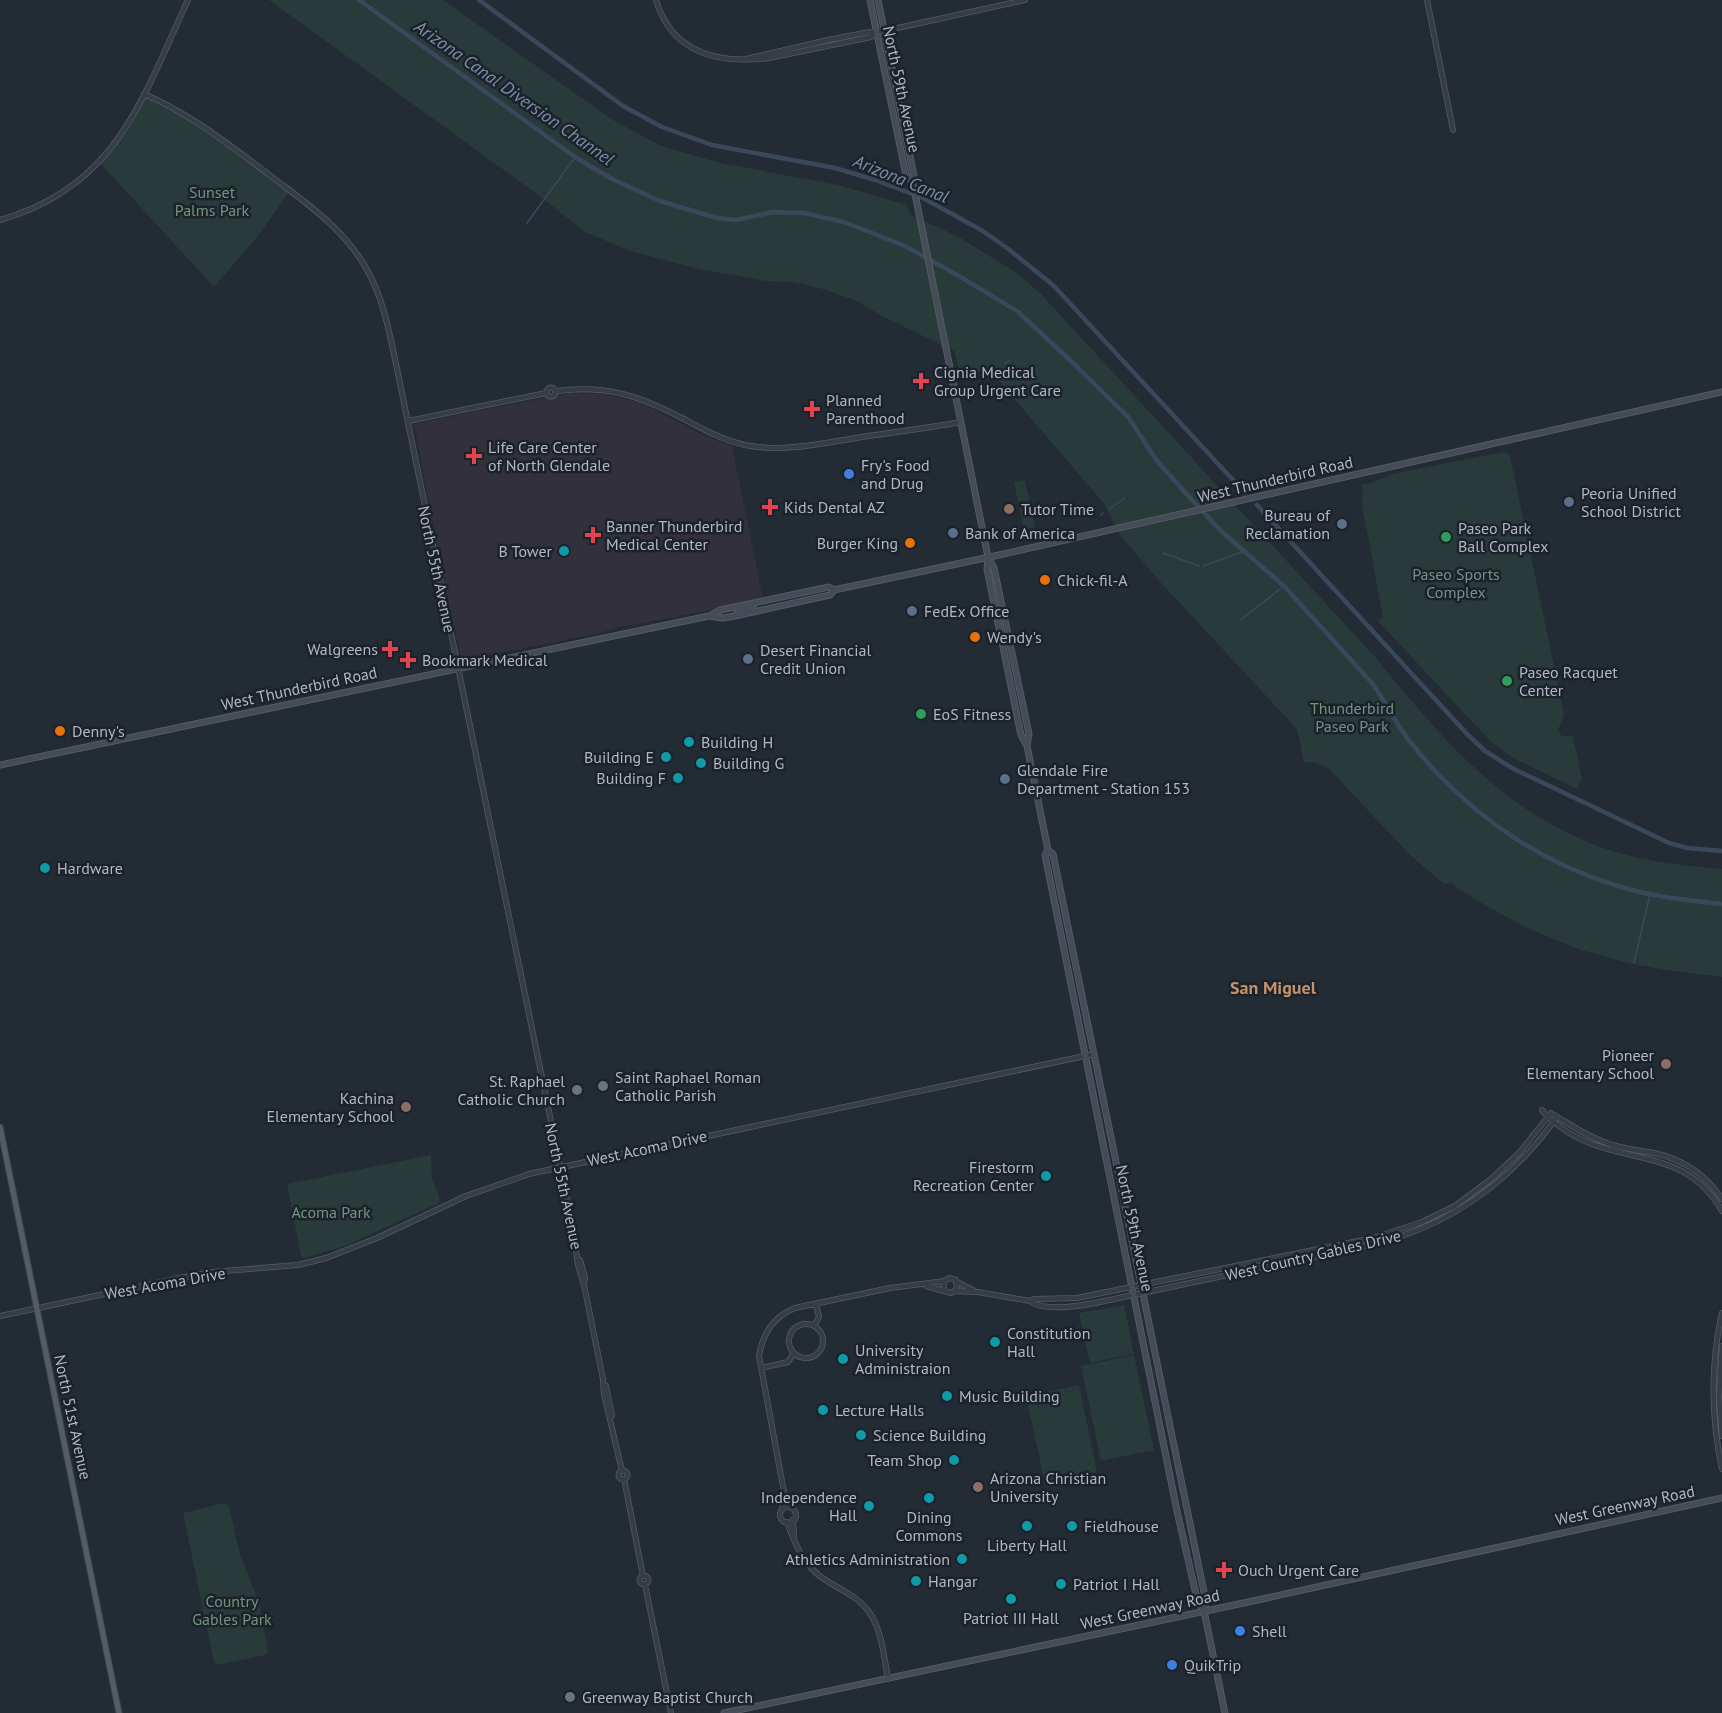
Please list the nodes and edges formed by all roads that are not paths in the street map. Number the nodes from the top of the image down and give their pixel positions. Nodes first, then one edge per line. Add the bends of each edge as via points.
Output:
1 (188, 0) edge
2 (656, 0) edge
3 (870, 0) edge
4 (878, 0) edge
5 (1025, 0) edge
6 (1427, 0) edge
7 (884, 31) junction
8 (876, 33) junction
9 (144, 94) junction
10 (1453, 130) dead end
11 (912, 182) junction
12 (0, 220) edge
13 (1722, 392) edge
14 (408, 421) junction
15 (961, 422) junction
16 (988, 557) junction
17 (834, 590) junction
18 (780, 597) junction
19 (996, 615) junction
20 (709, 616) junction
21 (735, 616) junction
22 (1008, 633) junction
23 (458, 669) junction
24 (1027, 746) junction
25 (0, 765) edge
26 (1048, 850) junction
27 (1094, 1054) junction
28 (1086, 1056) junction
29 (1555, 1119) junction
30 (0, 1126) edge
31 (1659, 1155) junction
32 (1657, 1161) junction
33 (559, 1167) junction
34 (1722, 1199) edge
35 (1722, 1211) edge
36 (945, 1281) junction
37 (957, 1282) junction
38 (923, 1285) junction
39 (1142, 1289) junction
40 (945, 1290) junction
41 (954, 1291) junction
42 (1134, 1291) junction
43 (978, 1292) junction
44 (816, 1304) junction
45 (37, 1308) junction
46 (1722, 1313) edge
47 (0, 1316) edge
48 (814, 1326) junction
49 (1722, 1346) edge
50 (794, 1353) junction
51 (760, 1368) junction
52 (1722, 1436) edge
53 (1722, 1469) edge
54 (784, 1492) junction
55 (1722, 1498) edge
56 (793, 1508) junction
57 (782, 1509) junction
58 (793, 1520) junction
59 (787, 1522) junction
60 (1190, 1523) junction
61 (1180, 1525) junction
62 (794, 1537) junction
63 (1197, 1559) junction
64 (1188, 1561) junction
65 (1204, 1611) junction
66 (888, 1678) junction
67 (119, 1713) edge
68 (671, 1713) edge
69 (724, 1713) edge
70 (1225, 1713) edge

1 - 9 street
2 - 8 street via 668,25 682,41 724,59 746,59
3 - 8 main road, North 59th Avenue
4 - 7 main road, North 59th Avenue
5 - 7 street
6 - 10 street
7 - 8 street
7 - 11 main road, North 59th Avenue via 914,176
8 - 11 main road, North 59th Avenue via 906,175
9 - 12 street via 119,139 83,178 43,204
9 - 14 street, North 55th Avenue via 186,115 228,143 314,207 350,243 380,298
11 - 15 main road, North 59th Avenue
13 - 16 main road, West Thunderbird Road
14 - 15 street via 546,393 552,397 556,391 595,389 628,394 722,438 768,448
14 - 23 street, North 55th Avenue
15 - 16 main road, North 59th Avenue
16 - 17 main road, West Thunderbird Road
16 - 19 main road, North 59th Avenue
16 - 22 main road, North 59th Avenue via 994,568
17 - 18 main road, West Thunderbird Road via 829,587
17 - 21 main road, West Thunderbird Road via 830,595
18 - 20 main road, West Thunderbird Road
18 - 21 main road via 743,609
19 - 22 main road via 1002,618
19 - 24 main road, North 59th Avenue via 1021,735
20 - 21 main road, West Thunderbird Road
20 - 23 main road, West Thunderbird Road
22 - 24 main road, North 59th Avenue via 1029,734
23 - 25 main road, West Thunderbird Road
23 - 33 street, North 55th Avenue
24 - 26 main road, North 59th Avenue
26 - 27 main road, North 59th Avenue via 1053,854
26 - 28 main road, North 59th Avenue via 1045,855
27 - 28 street, West Acoma Drive
27 - 39 main road, North 59th Avenue
28 - 33 street, West Acoma Drive
28 - 42 main road, North 59th Avenue
29 - 31 street via 1604,1142
29 - 32 street via 1574,1136 1601,1148
29 - 39 street, West Country Gables Drive via 1525,1157 1484,1193 1415,1232 1375,1244
29 - 39 street, West Country Gables Drive via 1549,1115 1519,1153 1480,1190 1422,1222 1373,1238
30 - 45 main road, North 51st Avenue
31 - 32 street
31 - 34 street via 1695,1171
32 - 35 street via 1692,1177
33 - 45 street, West Acoma Drive via 476,1192 326,1258 298,1265 212,1272
33 - 68 street, North 55th Avenue via 608,1392 622,1471 618,1476 624,1479 643,1576 640,1582 645,1585
36 - 37 street, West Country Gables Drive via 952,1278
36 - 38 street, West Country Gables Drive
36 - 40 street
37 - 41 street
37 - 43 street, West Country Gables Drive
38 - 40 street, West Country Gables Drive
38 - 44 street
39 - 42 street, West Country Gables Drive
39 - 60 main road, North 59th Avenue
40 - 41 street, West Country Gables Drive
41 - 43 street, West Country Gables Drive
42 - 43 street, West Country Gables Drive via 1030,1301
42 - 61 main road, North 59th Avenue
44 - 48 street via 819,1317
44 - 51 street via 785,1312 770,1326 760,1348
45 - 47 street, West Acoma Drive
45 - 67 main road, North 51st Avenue
46 - 53 street via 1712,1389
48 - 50 street via 802,1325 792,1331 789,1342
48 - 50 street via 823,1341 820,1352 810,1358
49 - 52 street
50 - 51 street via 788,1362
51 - 54 street
54 - 56 street
54 - 57 street
55 - 65 main road, West Greenway Road
56 - 57 street
56 - 58 street
57 - 59 street via 780,1516
58 - 59 street
58 - 62 street
59 - 62 street
60 - 61 main road
60 - 63 main road, North 59th Avenue
61 - 64 main road, North 59th Avenue
62 - 66 street via 804,1560 816,1573 857,1599 870,1613
63 - 64 main road
63 - 65 main road, North 59th Avenue via 1206,1602
64 - 65 main road, North 59th Avenue via 1198,1603
65 - 66 main road, West Greenway Road
65 - 70 main road, North 59th Avenue
66 - 69 main road, West Greenway Road

